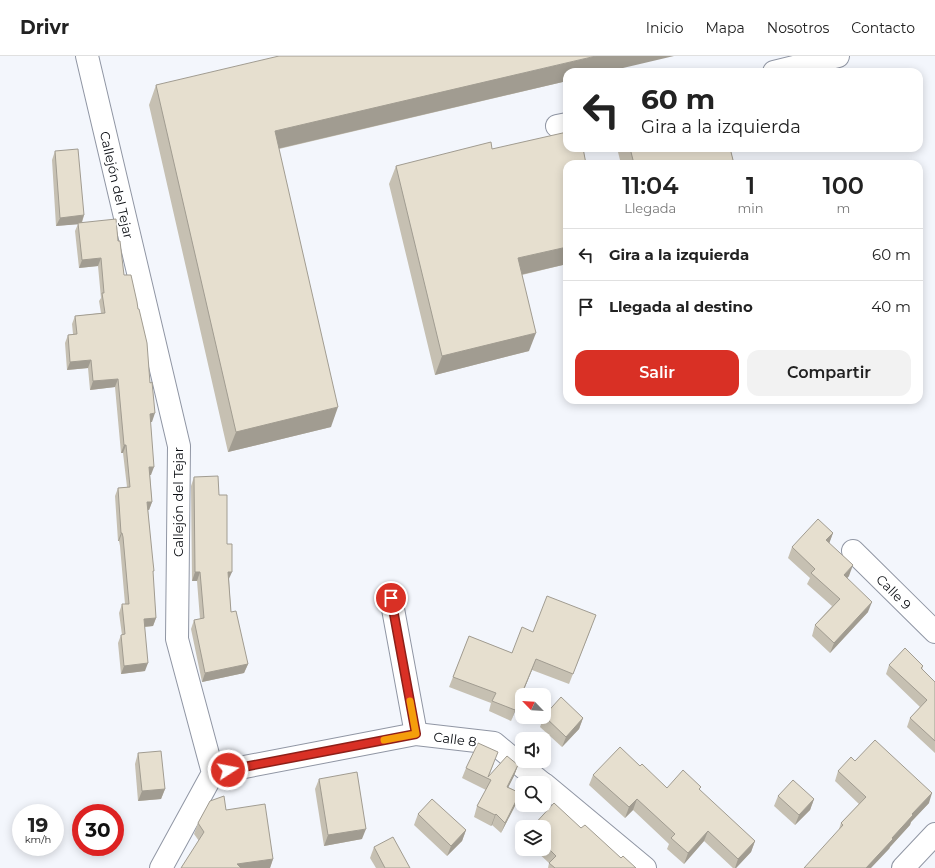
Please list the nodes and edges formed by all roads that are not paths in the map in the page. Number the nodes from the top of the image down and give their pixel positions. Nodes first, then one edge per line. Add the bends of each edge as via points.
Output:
1 (87, 56) edge
2 (838, 56) edge
3 (790, 68) edge
4 (853, 551) dead end
5 (391, 598) dead end
6 (935, 632) edge
7 (416, 734) junction
8 (213, 773) junction
9 (533, 776) edge
10 (551, 791) edge
11 (935, 834) edge
12 (161, 868) edge
13 (645, 868) edge
14 (903, 868) edge

1 - 8 street, Callejón del Tejar via 179,446 178,639
2 - 3 street
4 - 6 street, Calle 9
5 - 7 street
7 - 8 street, Calle 8
7 - 9 street, Calle 8 via 494,743
8 - 12 street
10 - 13 street, Calle 8
11 - 14 street

